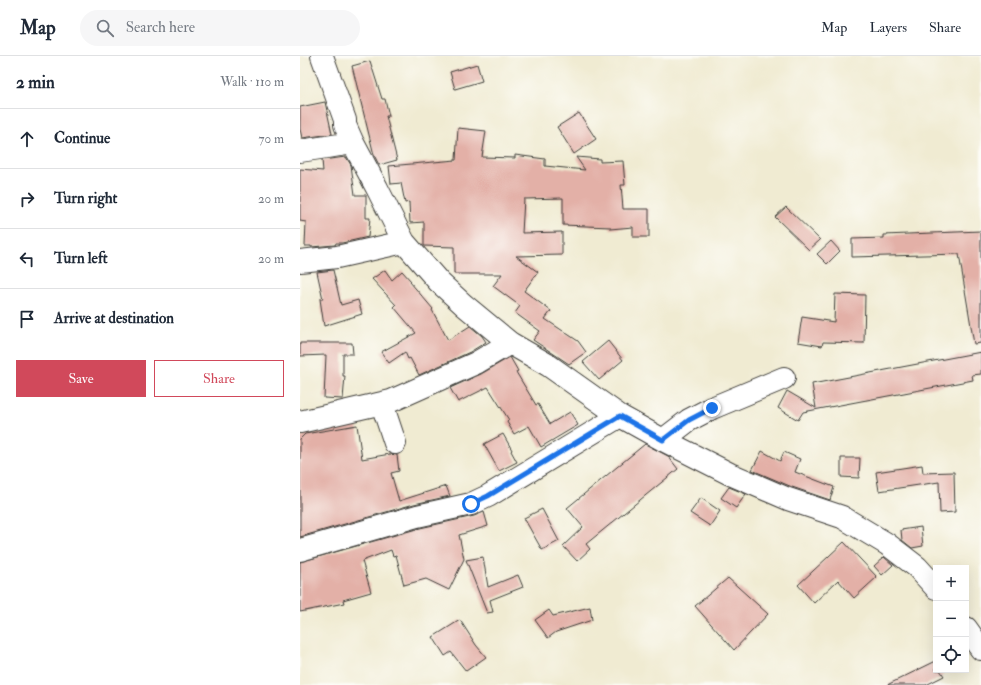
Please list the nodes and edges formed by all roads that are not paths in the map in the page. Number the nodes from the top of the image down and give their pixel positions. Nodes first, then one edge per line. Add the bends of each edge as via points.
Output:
1 (322, 56) edge
2 (353, 143) junction
3 (300, 151) edge
4 (404, 242) junction
5 (300, 261) edge
6 (510, 343) junction
7 (784, 378) dead end
8 (386, 403) junction
9 (620, 416) junction
10 (300, 422) edge
11 (663, 440) junction
12 (395, 443) dead end
13 (300, 550) edge
14 (933, 584) edge
15 (969, 632) edge
16 (981, 649) edge

1 - 2 street
2 - 3 street
2 - 4 street
4 - 5 street via 337,257
4 - 6 street via 439,282
6 - 8 street via 476,363
6 - 9 street via 548,365
7 - 11 street via 712,408 689,420
8 - 10 street
8 - 12 street
9 - 11 street
9 - 13 street via 471,504 417,516
11 - 14 street via 730,474 788,499 842,517 887,544 918,567
15 - 16 street

